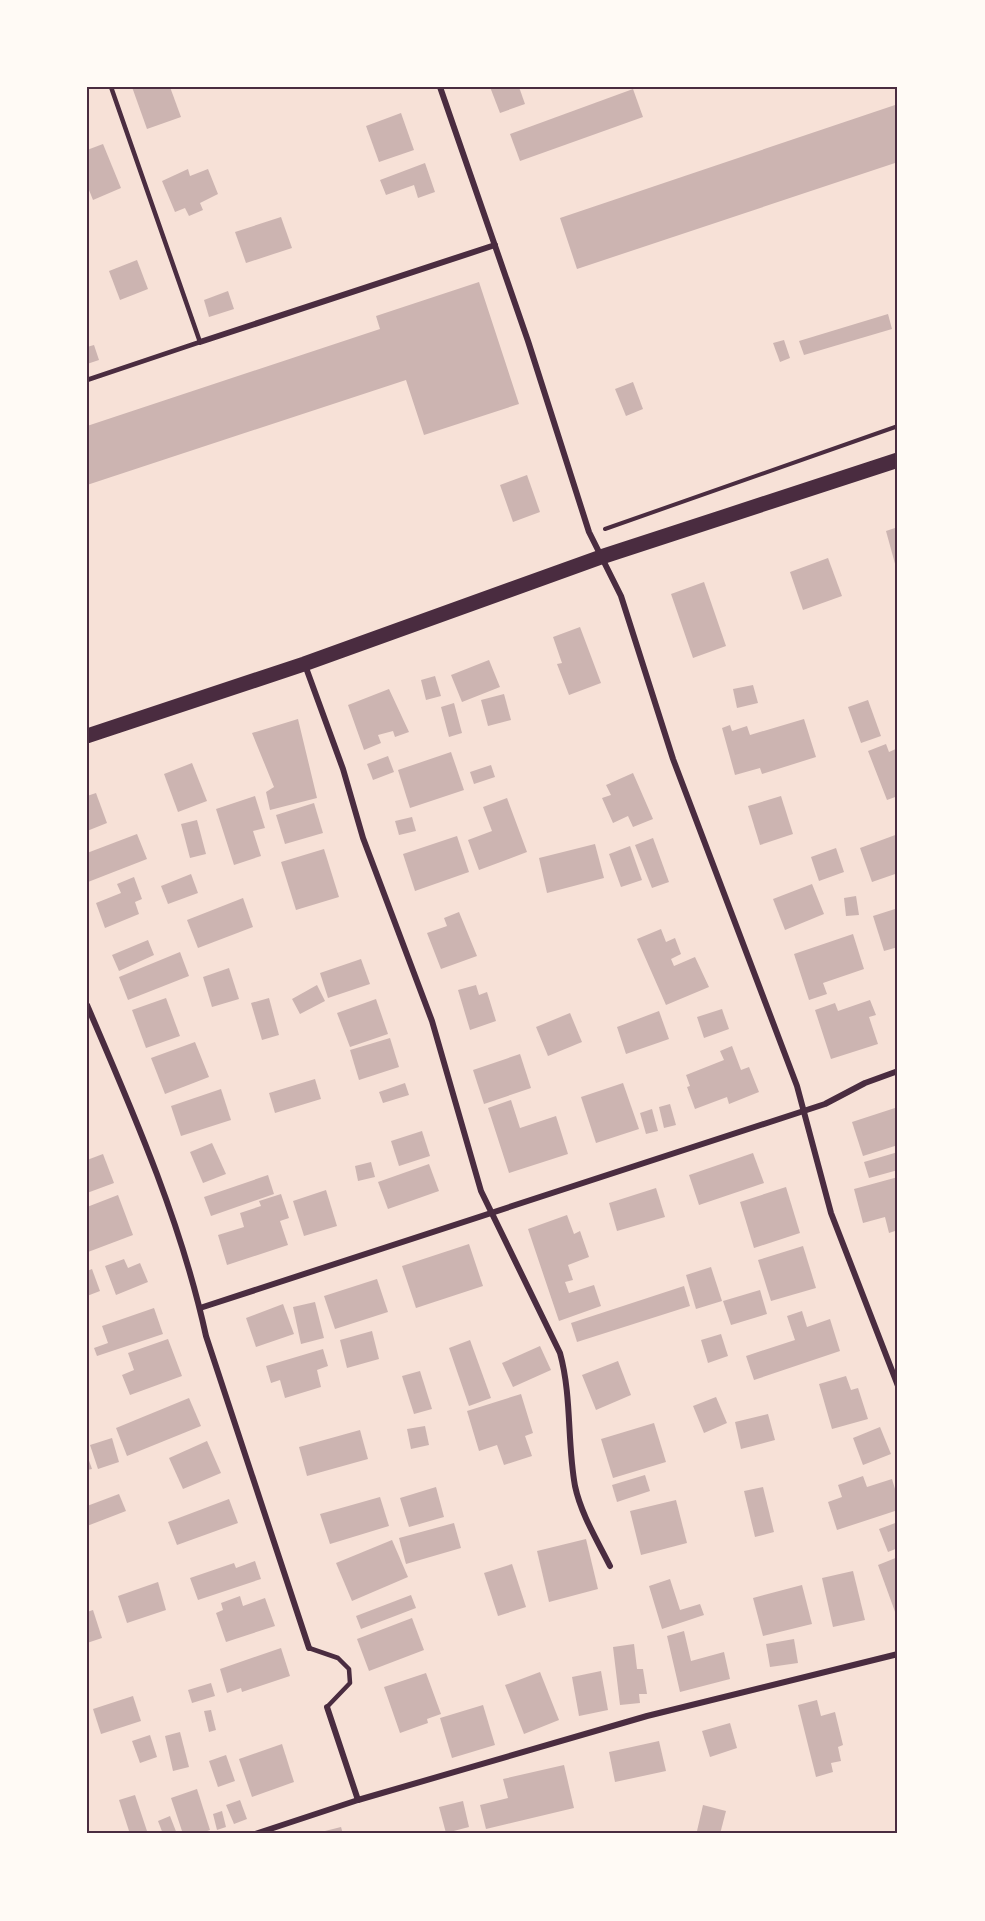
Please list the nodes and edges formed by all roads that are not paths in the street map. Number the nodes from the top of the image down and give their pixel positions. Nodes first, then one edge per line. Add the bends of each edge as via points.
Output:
1 (111, 87) edge
2 (440, 87) edge
3 (495, 244) junction
4 (200, 342) junction
5 (87, 380) edge
6 (898, 460) edge
7 (601, 557) junction
8 (304, 664) junction
9 (87, 736) edge
10 (87, 1005) edge
11 (898, 1071) edge
12 (804, 1110) junction
13 (490, 1214) junction
14 (200, 1308) junction
15 (898, 1386) edge
16 (610, 1566) dead end
17 (309, 1648) joint
18 (898, 1654) edge
19 (327, 1707) joint
20 (358, 1800) junction
21 (255, 1834) edge

1 - 4 lane
2 - 3 street
3 - 4 street
3 - 7 street via 589,532
4 - 5 lane
6 - 7 main road
7 - 8 main road
7 - 12 street via 621,596 673,759
8 - 9 main road
8 - 13 street via 343,769 363,838 432,1021
10 - 14 street via 142,1133
11 - 12 street
12 - 13 street
12 - 15 street via 831,1213
13 - 14 street
13 - 16 street via 560,1353 567,1381 575,1486
14 - 17 street
17 - 19 lane via 338,1658 349,1669 350,1683
18 - 20 street via 646,1716
19 - 20 street
20 - 21 street

